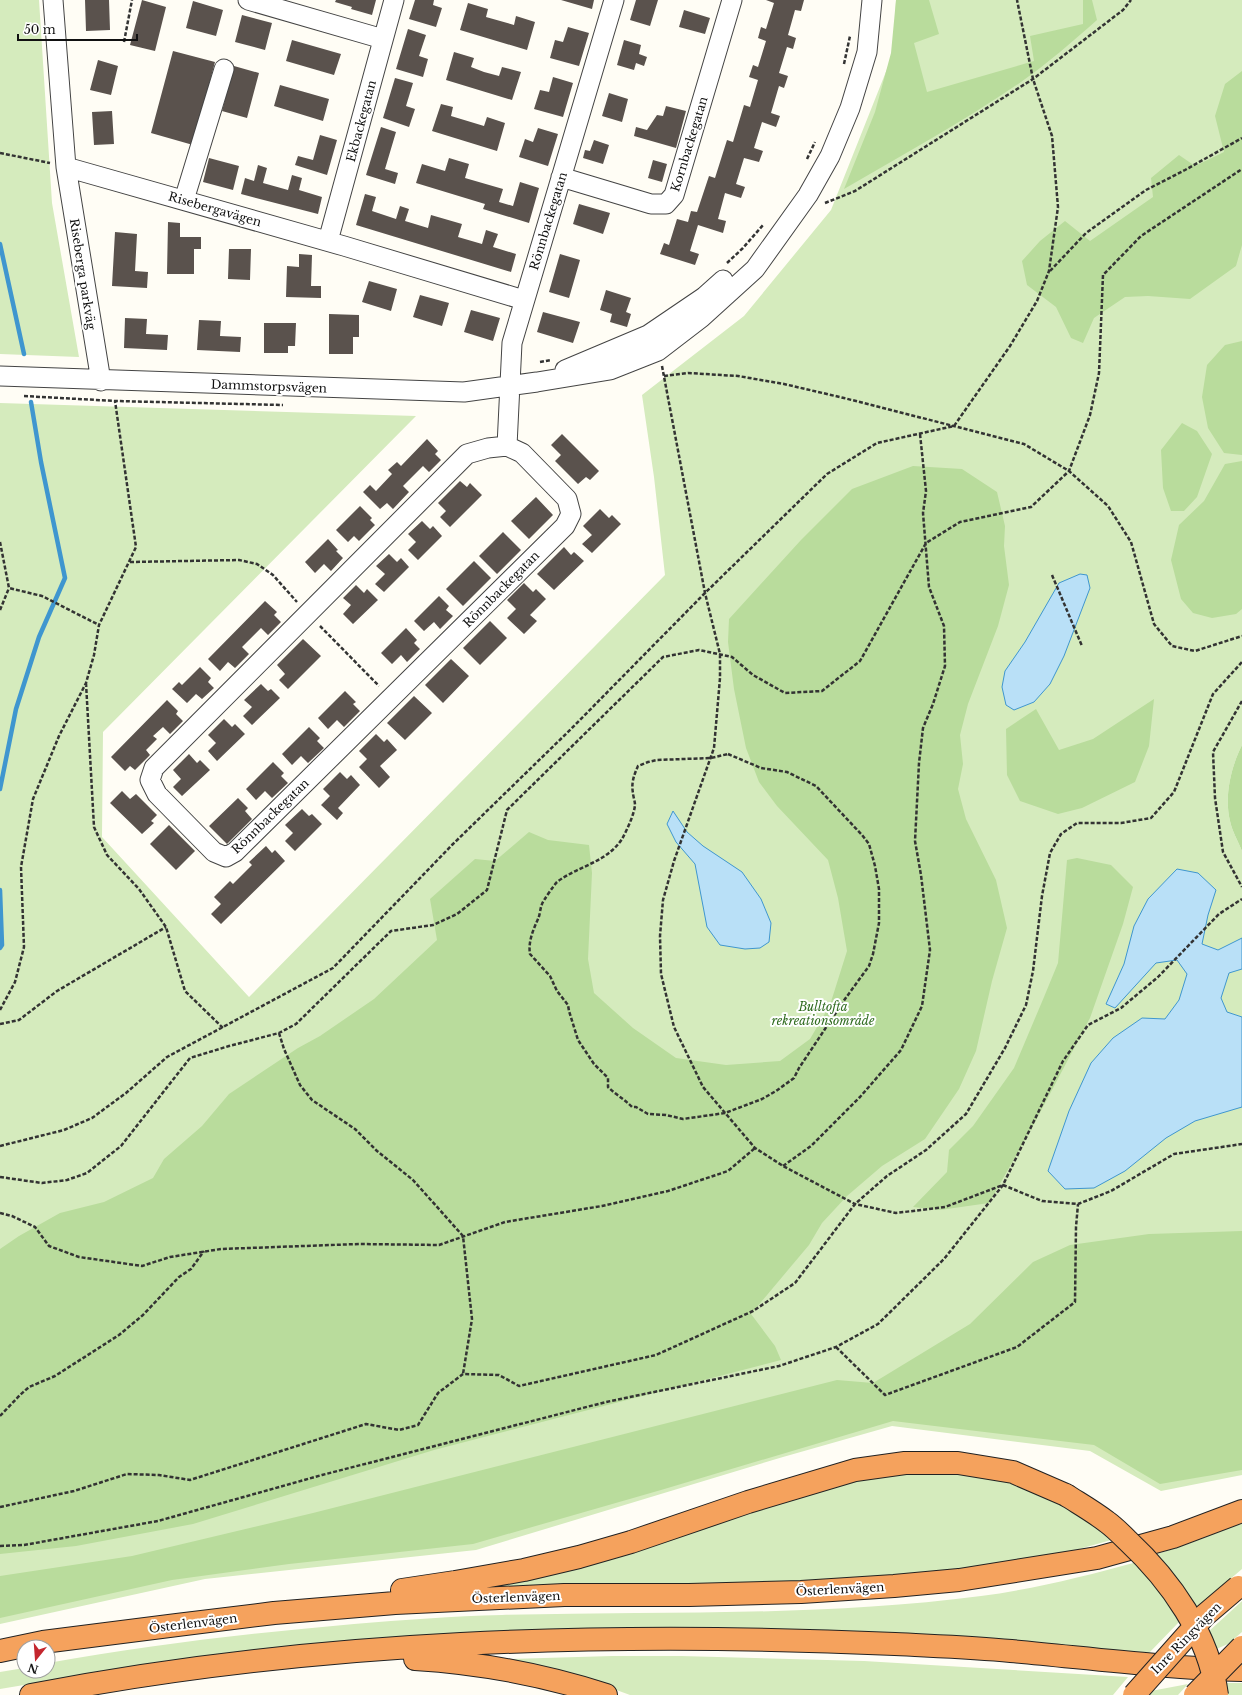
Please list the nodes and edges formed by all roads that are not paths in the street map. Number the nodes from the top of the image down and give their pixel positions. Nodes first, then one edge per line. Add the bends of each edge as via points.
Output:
1 (53, 0) edge
2 (248, 0) edge
3 (394, 0) edge
4 (614, 0) edge
5 (732, 0) edge
6 (872, 0) edge
7 (383, 39) junction
8 (224, 69) dead end
9 (66, 167) junction
10 (561, 177) junction
11 (184, 200) junction
12 (328, 241) junction
13 (524, 300) junction
14 (0, 376) edge
15 (511, 378) junction
16 (101, 380) junction
17 (507, 446) junction
18 (1242, 1511) edge
19 (1240, 1585) edge
20 (56, 1640) edge
21 (56, 1640) edge
22 (1242, 1647) edge
23 (16, 1648) edge
24 (0, 1651) edge
25 (320, 1654) junction
26 (1242, 1670) edge
27 (31, 1695) edge
28 (606, 1695) edge
29 (1134, 1695) edge
30 (1195, 1695) edge
31 (1217, 1695) edge

1 - 9 street
2 - 7 street
3 - 7 street, Ekbackegatan
4 - 10 street, Rönnbackegatan
5 - 10 street, Kornbackegatan via 674,195 666,204 651,204
6 - 15 street, Dammstorpsvägen via 867,52 850,108 823,169 808,195 704,297 648,335 537,382
7 - 12 street, Ekbackegatan
8 - 11 street
9 - 11 street, Risebergavägen
9 - 16 street, Riseberga parkväg
10 - 13 street, Rönnbackegatan
11 - 12 street, Risebergavägen
12 - 13 street, Risebergavägen
13 - 15 street, Rönnbackegatan via 512,343
14 - 16 street, Dammstorpsvägen
15 - 16 street, Dammstorpsvägen via 464,392
15 - 17 street, Rönnbackegatan
17 - 17 street, Rönnbackegatan via 522,453 567,499 571,514 565,526 235,852 226,857 214,852 156,794 150,780 154,768 467,454
18 - 21 highway, Österlenvägen via 1173,1536 1097,1558 959,1580 801,1592 564,1595 395,1603 274,1613
19 - 29 highway, Inre Ringvägen, bridge via 1205,1615
20 - 31 highway, bridge via 524,1570 631,1542 748,1502 855,1470 905,1463 958,1463 1013,1472 1066,1495 1108,1522 1149,1560 1174,1591 1208,1658
22 - 30 highway, bridge
23 - 24 highway, Österlenvägen
25 - 26 highway via 468,1644 674,1638 788,1640 1008,1651 1193,1669
25 - 27 highway via 174,1671
25 - 28 highway via 468,1663 570,1683

